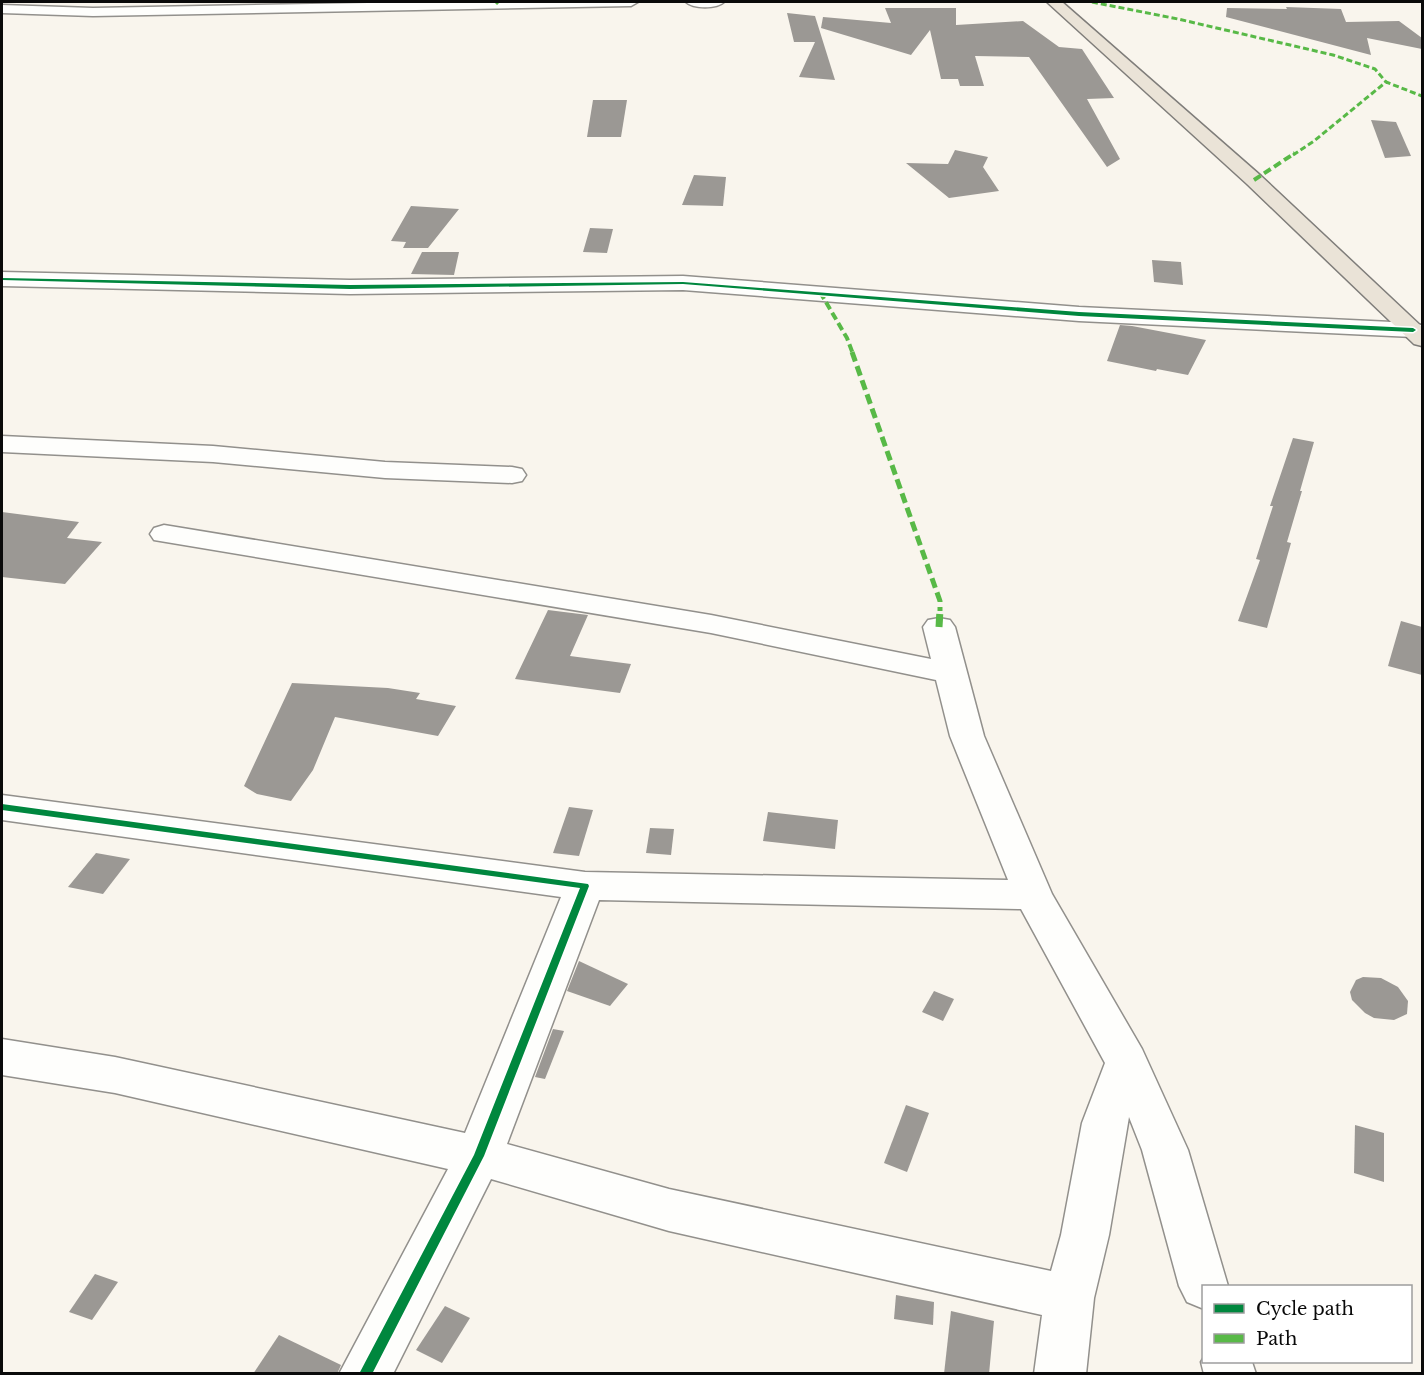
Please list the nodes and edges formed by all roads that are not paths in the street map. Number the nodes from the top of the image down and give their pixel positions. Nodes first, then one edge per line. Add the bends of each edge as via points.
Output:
1 (631, 2) edge
2 (693, 2) edge
3 (717, 2) edge
4 (1054, 2) edge
5 (153, 6) edge
6 (2, 9) edge
7 (2, 279) edge
8 (1418, 335) edge
9 (2, 444) edge
10 (512, 475) dead end
11 (164, 534) dead end
12 (939, 627) dead end
13 (951, 674) junction
14 (2, 807) edge
15 (585, 886) junction
16 (1033, 895) junction
17 (2, 1057) edge
18 (1127, 1062) junction
19 (479, 1156) junction
20 (1203, 1285) edge
21 (1069, 1298) junction
22 (365, 1374) edge
23 (1060, 1374) edge

1 - 5 street
2 - 3 street
4 - 8 main road via 1254,180
5 - 6 street
7 - 8 street via 350,288 683,283 1090,315
9 - 10 street
11 - 13 street via 711,624
12 - 13 street
13 - 16 street via 967,736
14 - 15 street
15 - 16 street
15 - 19 street
16 - 18 street
17 - 19 street via 115,1075
18 - 20 street via 1165,1150
18 - 21 street via 1104,1123 1085,1235
19 - 21 street via 669,1210
19 - 22 street
21 - 23 street

